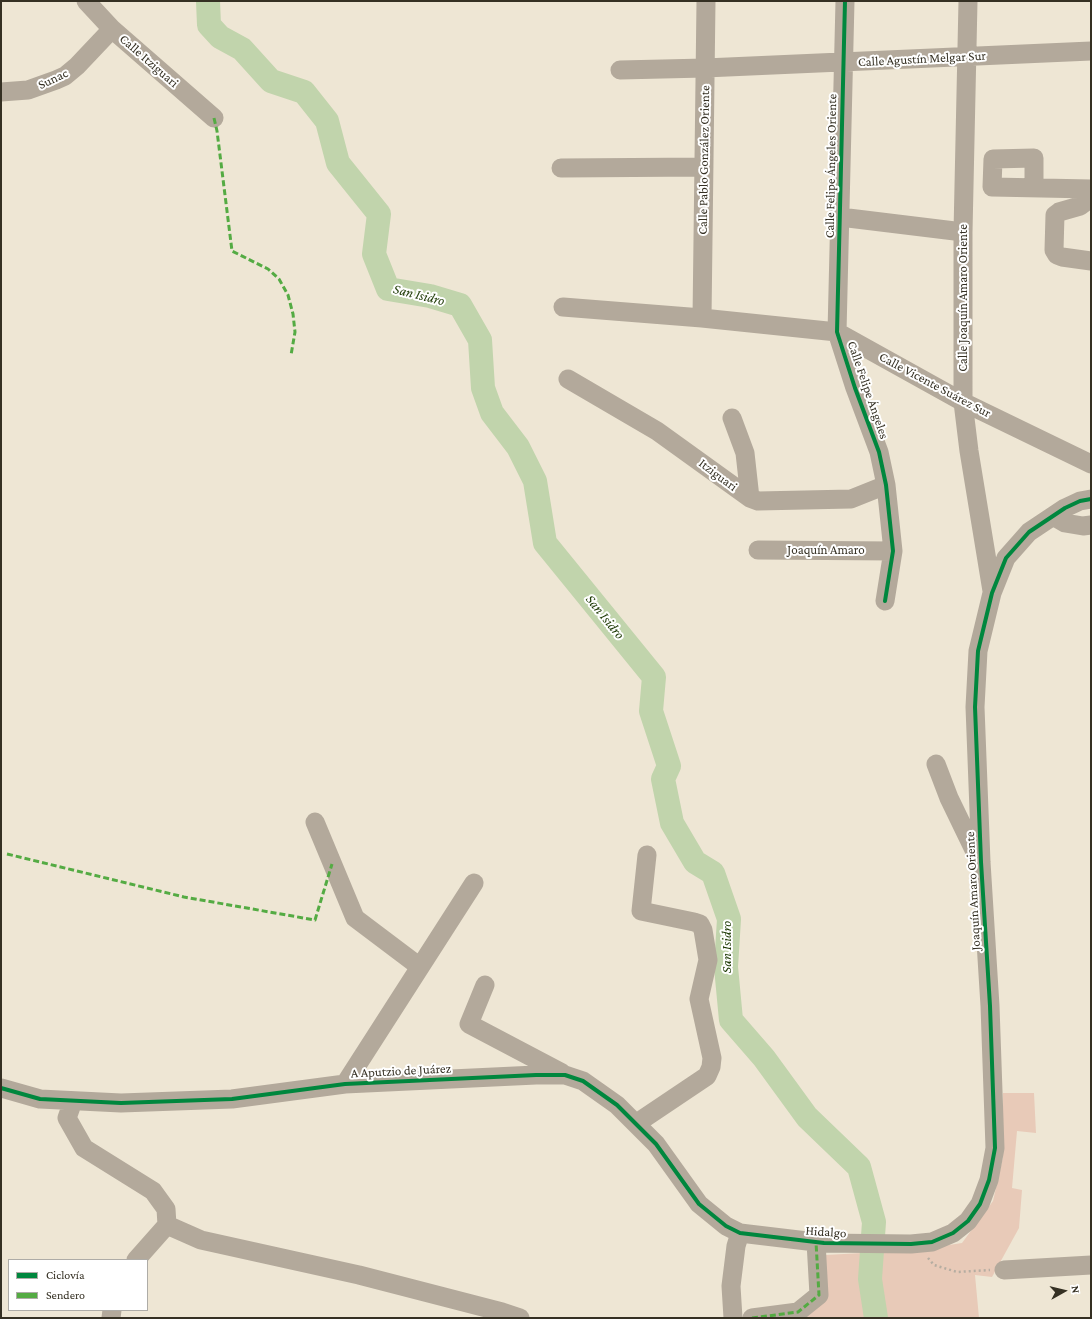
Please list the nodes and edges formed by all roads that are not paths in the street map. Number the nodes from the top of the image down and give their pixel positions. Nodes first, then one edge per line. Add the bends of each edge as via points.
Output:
1 (86, 1) edge
2 (706, 1) edge
3 (845, 1) edge
4 (968, 1) edge
5 (112, 29) junction
6 (1091, 51) edge
7 (968, 56) junction
8 (844, 62) junction
9 (705, 68) junction
10 (620, 70) dead end
11 (1, 92) edge
12 (214, 118) dead end
13 (704, 167) junction
14 (561, 168) dead end
15 (1034, 188) dead end
16 (1091, 189) edge
17 (1091, 198) edge
18 (840, 217) junction
19 (963, 232) junction
20 (1091, 261) edge
21 (563, 307) dead end
22 (702, 318) junction
23 (837, 332) junction
24 (568, 379) dead end
25 (963, 402) junction
26 (732, 418) dead end
27 (1091, 464) edge
28 (886, 485) junction
29 (750, 498) junction
30 (1091, 499) edge
31 (1053, 516) junction
32 (1091, 526) edge
33 (758, 550) dead end
34 (893, 551) junction
35 (992, 593) junction
36 (885, 601) dead end
37 (936, 764) dead end
38 (315, 822) dead end
39 (647, 855) dead end
40 (981, 862) junction
41 (474, 883) dead end
42 (420, 967) junction
43 (485, 984) dead end
44 (566, 1075) junction
45 (345, 1084) junction
46 (1, 1088) edge
47 (73, 1101) junction
48 (637, 1123) junction
49 (167, 1225) junction
50 (740, 1233) junction
51 (820, 1242) junction
52 (917, 1243) joint
53 (137, 1259) edge
54 (1091, 1265) edge
55 (1004, 1270) road end
56 (520, 1318) edge
57 (733, 1318) edge
58 (752, 1318) edge

1 - 5 street, Calle Itziguari
2 - 9 street, Calle Pablo González Oriente
3 - 8 street, Calle Felipe Ángeles Oriente
4 - 7 street, Calle Joaquín Amaro Oriente
5 - 11 street, Sunac via 65,76 28,90
5 - 12 street, Calle Itziguari
6 - 7 street, Calle Agustín Melgar Sur
7 - 8 street, Calle Agustín Melgar Sur
7 - 19 street, Calle Joaquín Amaro Oriente
8 - 9 street, Calle Agustín Melgar Sur
8 - 18 street, Calle Felipe Ángeles Oriente
9 - 10 street, Calle Agustín Melgar Sur
9 - 13 street, Calle Pablo González Oriente
13 - 14 street
13 - 22 street, Calle Pablo González Oriente
15 - 16 street
17 - 20 street via 1080,206 1055,215 1054,250 1062,257
18 - 19 street
18 - 23 street, Calle Felipe Ángeles Oriente
19 - 25 street, Calle Joaquín Amaro Oriente
21 - 22 street, Calle Vicente Suárez Sur
22 - 23 street, Calle Vicente Suárez Sur
23 - 25 street, Calle Vicente Suárez Sur
23 - 28 street, Calle Felipe Ángeles via 878,452
24 - 29 street, Itziguari via 657,431
25 - 27 street, Calle Vicente Suárez Sur
25 - 35 street, Calle Joaquín Amaro Oriente
26 - 29 street via 745,453
28 - 29 street, Itziguari via 851,499 758,501
28 - 34 street, Calle Felipe Ángeles
30 - 31 street, Joaquín Amaro Oriente via 1065,508
31 - 32 street via 1065,523
31 - 35 street, Joaquín Amaro Oriente via 1029,532 1006,558
33 - 34 street, Joaquín Amaro
34 - 36 street, Calle Felipe Ángeles
35 - 40 street, Joaquín Amaro Oriente via 978,651 975,707
37 - 40 street via 949,798
38 - 42 street via 355,918
39 - 48 street via 642,911 694,922 700,924 703,930 708,960 699,999 712,1058 707,1076
40 - 52 street, Joaquín Amaro Oriente via 990,1006 994,1148 989,1180 980,1204 968,1221 953,1233 932,1242
41 - 42 street
42 - 45 street
43 - 44 street via 469,1024
44 - 45 street, A Aputzio de Juárez
44 - 48 street, A Aputzio de Juárez via 584,1081 599,1091
45 - 47 street, A Aputzio de Juárez via 232,1099 121,1103
46 - 47 street, A Aputzio de Juárez via 40,1099
47 - 49 street via 67,1118 84,1148 153,1191 166,1209
48 - 50 street, A Aputzio de Juárez via 656,1144 699,1204 726,1226
49 - 53 street
49 - 56 street via 201,1240 359,1275
50 - 51 street, Hidalgo
50 - 57 street via 731,1286
51 - 52 street, Hidalgo
51 - 58 street via 819,1296 798,1312
54 - 55 street

